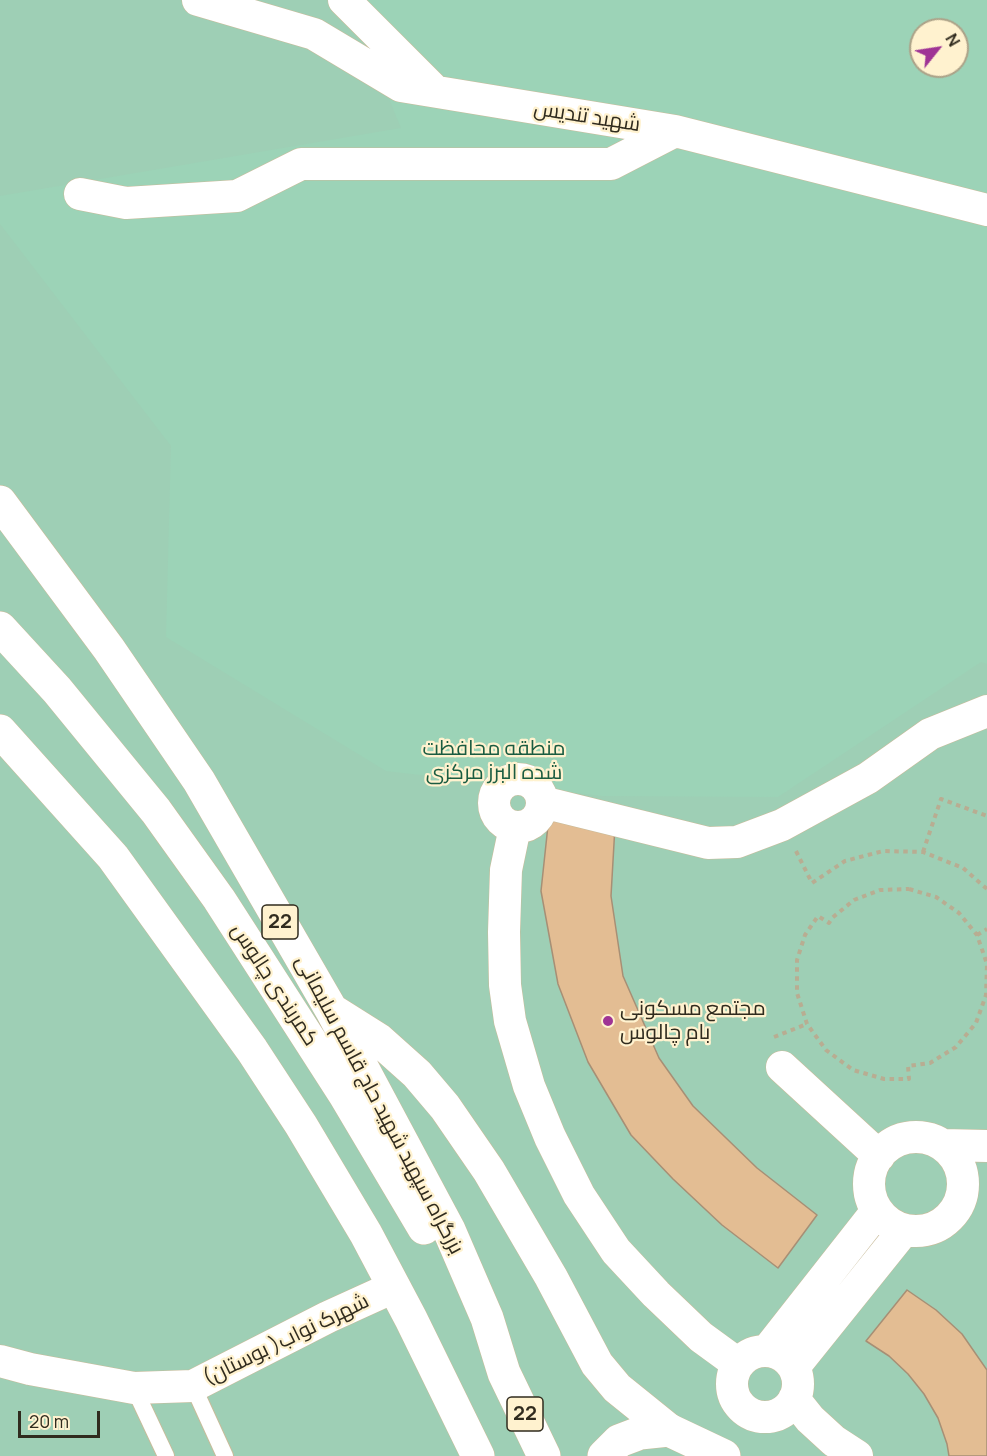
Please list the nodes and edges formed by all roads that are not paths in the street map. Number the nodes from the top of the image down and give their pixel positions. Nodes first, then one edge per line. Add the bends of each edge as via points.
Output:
1 (198, 0) edge
2 (344, 0) edge
3 (435, 91) junction
4 (675, 132) junction
5 (80, 194) dead end
6 (987, 210) edge
7 (0, 502) edge
8 (0, 628) edge
9 (987, 711) edge
10 (0, 731) edge
11 (542, 802) junction
12 (515, 826) junction
13 (266, 973) junction
14 (332, 1011) junction
15 (782, 1067) dead end
16 (944, 1145) junction
17 (987, 1146) edge
18 (879, 1156) junction
19 (975, 1185) edge
20 (877, 1211) junction
21 (904, 1230) junction
22 (394, 1287) junction
23 (766, 1351) junction
24 (0, 1361) edge
25 (738, 1364) junction
26 (794, 1367) junction
27 (504, 1373) junction
28 (193, 1386) junction
29 (134, 1388) junction
30 (794, 1399) junction
31 (454, 1406) junction
32 (669, 1430) junction
33 (166, 1456) edge
34 (225, 1456) edge
35 (459, 1456) edge
36 (478, 1456) edge
37 (544, 1456) edge
38 (604, 1456) edge
39 (724, 1456) edge
40 (857, 1456) edge

1 - 3 street, شهید تندیس via 314,34 401,86
2 - 3 street
3 - 4 street, شهید تندیس
4 - 5 street via 610,164 301,164 237,196 126,203
4 - 6 street, شهید تندیس
7 - 14 main road, بزرگراه سپهبد شهید حاج قاسم سلیمانی / 22 via 109,649 199,782
8 - 13 main road, کمربندی چالوس via 57,690 156,811
9 - 11 street via 930,734 868,778 782,825 737,842 708,843
10 - 22 main road via 113,857 252,1050 307,1135
11 - 12 street via 531,824
11 - 12 street via 536,788 524,780 502,785 494,798 496,813
12 - 25 street via 506,870 505,985 510,1022 550,1137 579,1195 616,1251 701,1337
13 - 14 main road
13 - 27 main road, کمربندی چالوس / 22 via 412,1207
14 - 27 main road, بزرگراه سپهبد شهید حاج قاسم سلیمانی / 22 via 448,1230 487,1318
14 - 32 main road via 379,1040 417,1074 445,1107 495,1180 597,1364 617,1388
15 - 18 street
16 - 17 street
16 - 18 street via 916,1137 895,1142
16 - 19 street
18 - 20 street via 869,1183
19 - 21 street via 945,1222 918,1232
20 - 21 street
20 - 23 street
21 - 26 street
22 - 28 street, شهرک نواب( بوستان)
22 - 31 main road
23 - 25 street via 746,1356
23 - 26 street via 777,1353
24 - 29 street, شهرک نواب( بوستان)
25 - 30 street via 733,1374 734,1395 748,1412 769,1417 788,1408
26 - 30 street via 798,1389
27 - 37 main road, بزرگراه سپهبد شهید حاج قاسم سلیمانی / 22
28 - 29 street, شهرک نواب( بوستان)
28 - 34 lane
29 - 33 lane
30 - 40 street via 834,1441
31 - 35 street
31 - 36 main road
32 - 38 main road via 640,1433 620,1441
32 - 39 main road

